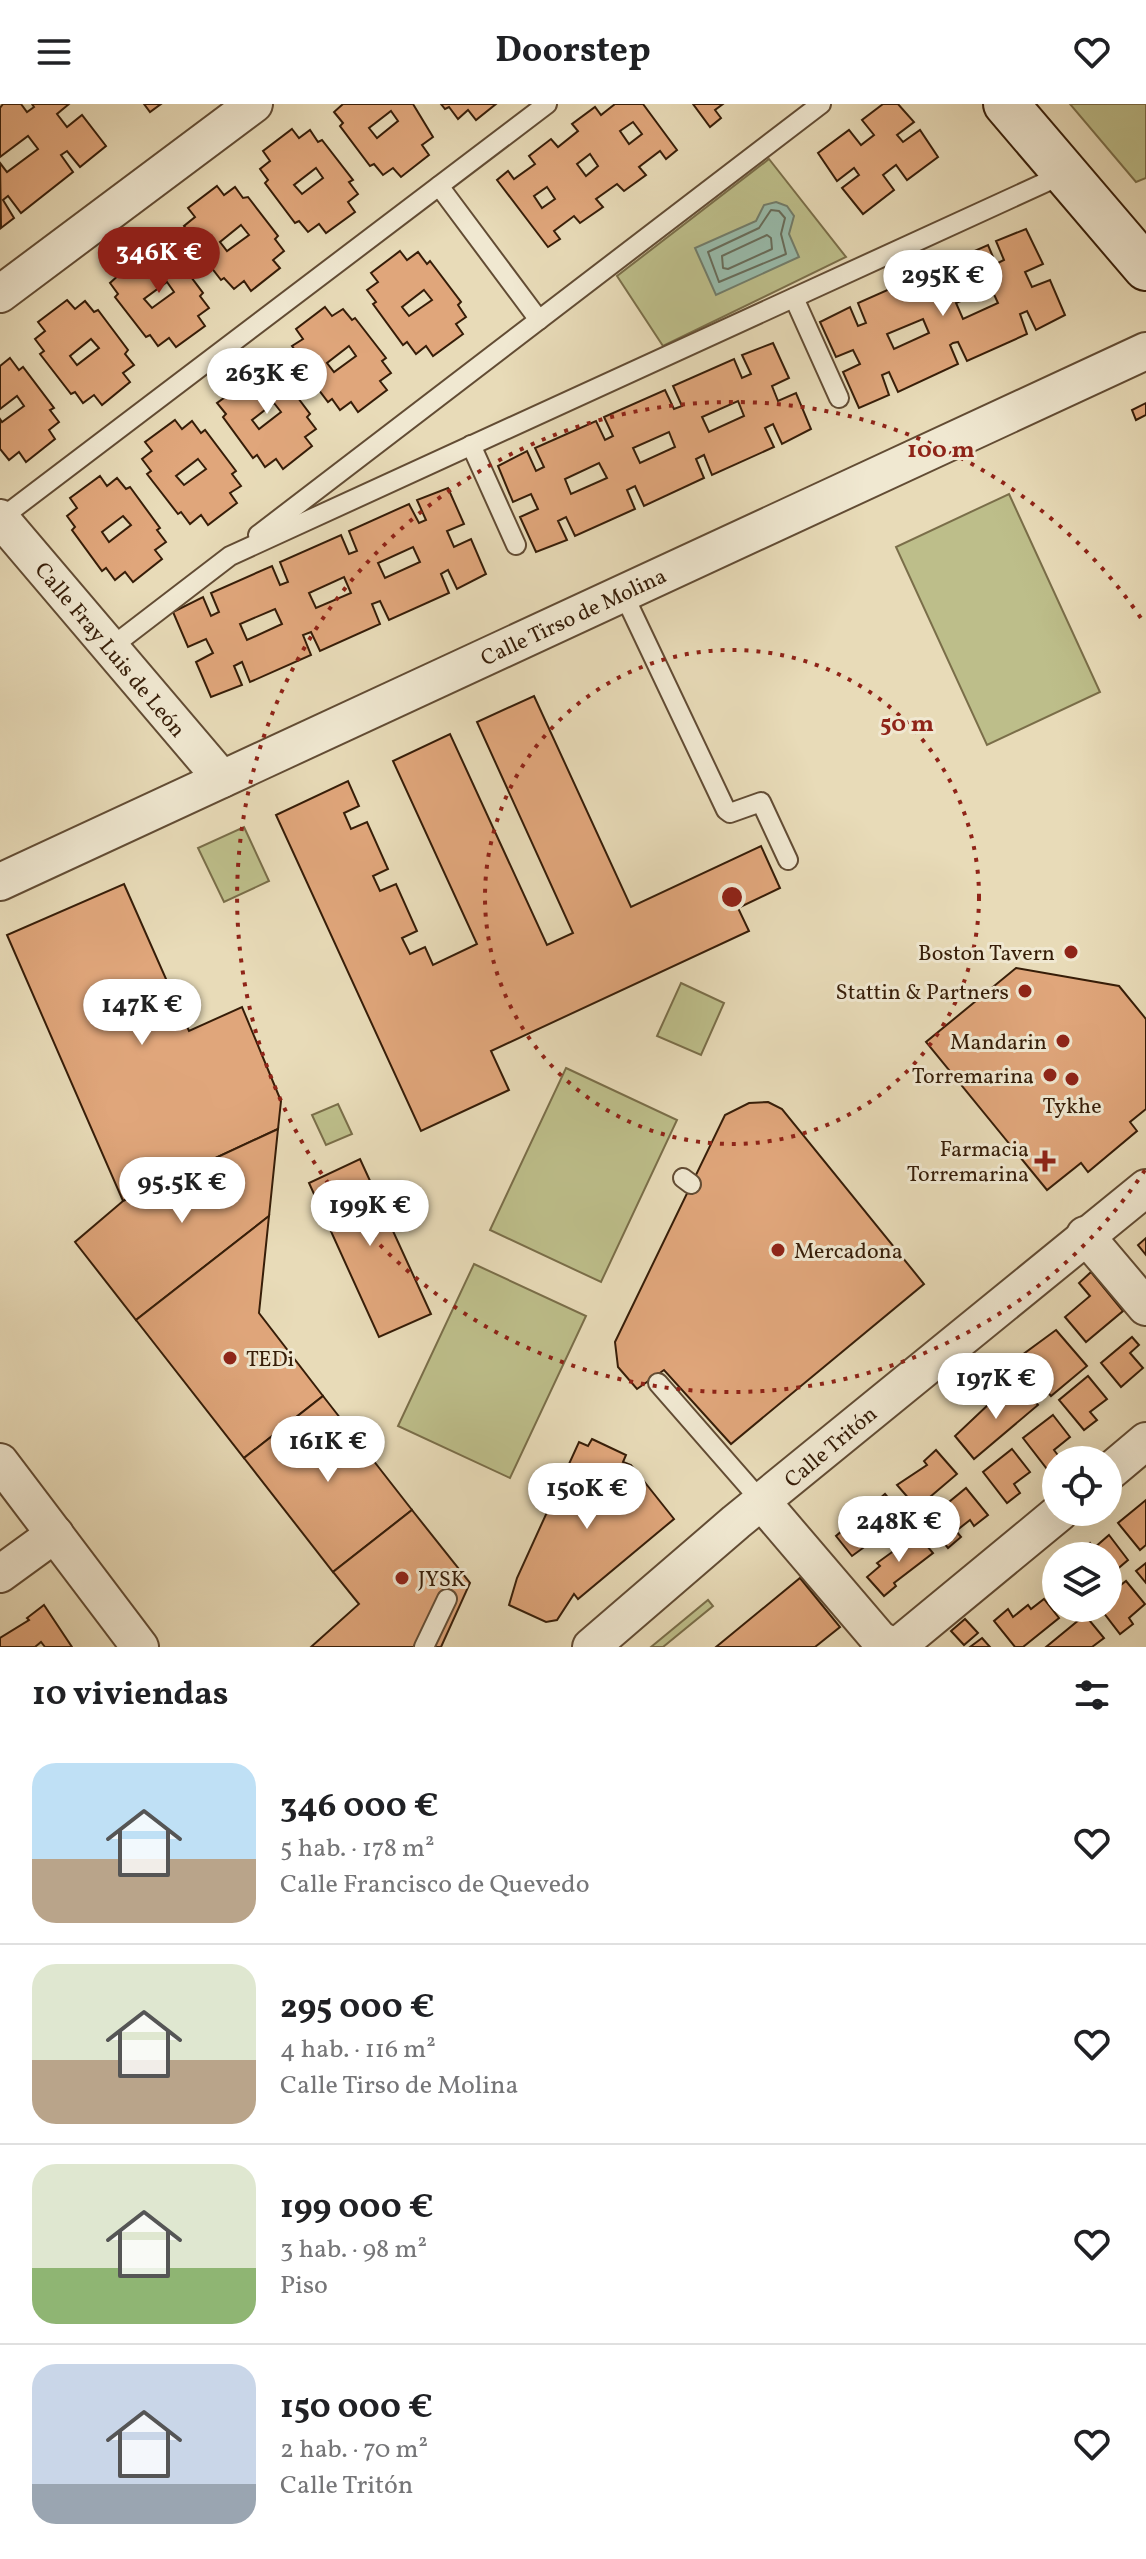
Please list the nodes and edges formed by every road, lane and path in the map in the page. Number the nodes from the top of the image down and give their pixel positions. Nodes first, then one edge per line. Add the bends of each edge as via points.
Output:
1 (254, 104) edge
2 (547, 104) edge
3 (821, 104) edge
4 (1006, 104) edge
5 (1066, 173) junction
6 (439, 186) junction
7 (1146, 268) edge
8 (0, 294) edge
9 (794, 298) junction
10 (539, 320) junction
11 (1146, 351) edge
12 (839, 398) dead end
13 (471, 445) junction
14 (0, 519) edge
15 (516, 545) dead end
16 (230, 556) junction
17 (623, 593) junction
18 (110, 648) junction
19 (222, 779) junction
20 (788, 860) dead end
21 (0, 882) edge
22 (1146, 1188) edge
23 (1085, 1235) junction
24 (1146, 1307) edge
25 (658, 1383) dead end
26 (1146, 1441) edge
27 (1122, 1461) edge
28 (0, 1462) edge
29 (762, 1502) junction
30 (1043, 1526) edge
31 (55, 1534) junction
32 (0, 1574) edge
33 (447, 1599) dead end
34 (140, 1647) edge
35 (424, 1647) edge
36 (591, 1647) edge

1 - 8 street
2 - 6 lane
3 - 10 lane
4 - 5 main road
5 - 7 main road
5 - 9 lane
6 - 10 lane
6 - 14 lane
9 - 12 lane
9 - 13 lane
10 - 16 lane
11 - 17 street, Calle Tirso de Molina
13 - 15 lane
13 - 16 lane
14 - 18 street, Calle Fray Luis de León
16 - 18 lane
17 - 19 street, Calle Tirso de Molina
17 - 20 lane via 726,810 761,802
18 - 19 street, Calle Fray Luis de León
19 - 21 street, Calle Tirso de Molina
22 - 23 street, Calle Tritón
23 - 24 street
23 - 29 street, Calle Tritón
25 - 29 lane
26 - 27 street
28 - 31 street
29 - 30 street via 879,1639 892,1646
29 - 36 street, Calle Tritón
31 - 32 street
31 - 34 street
33 - 35 lane

